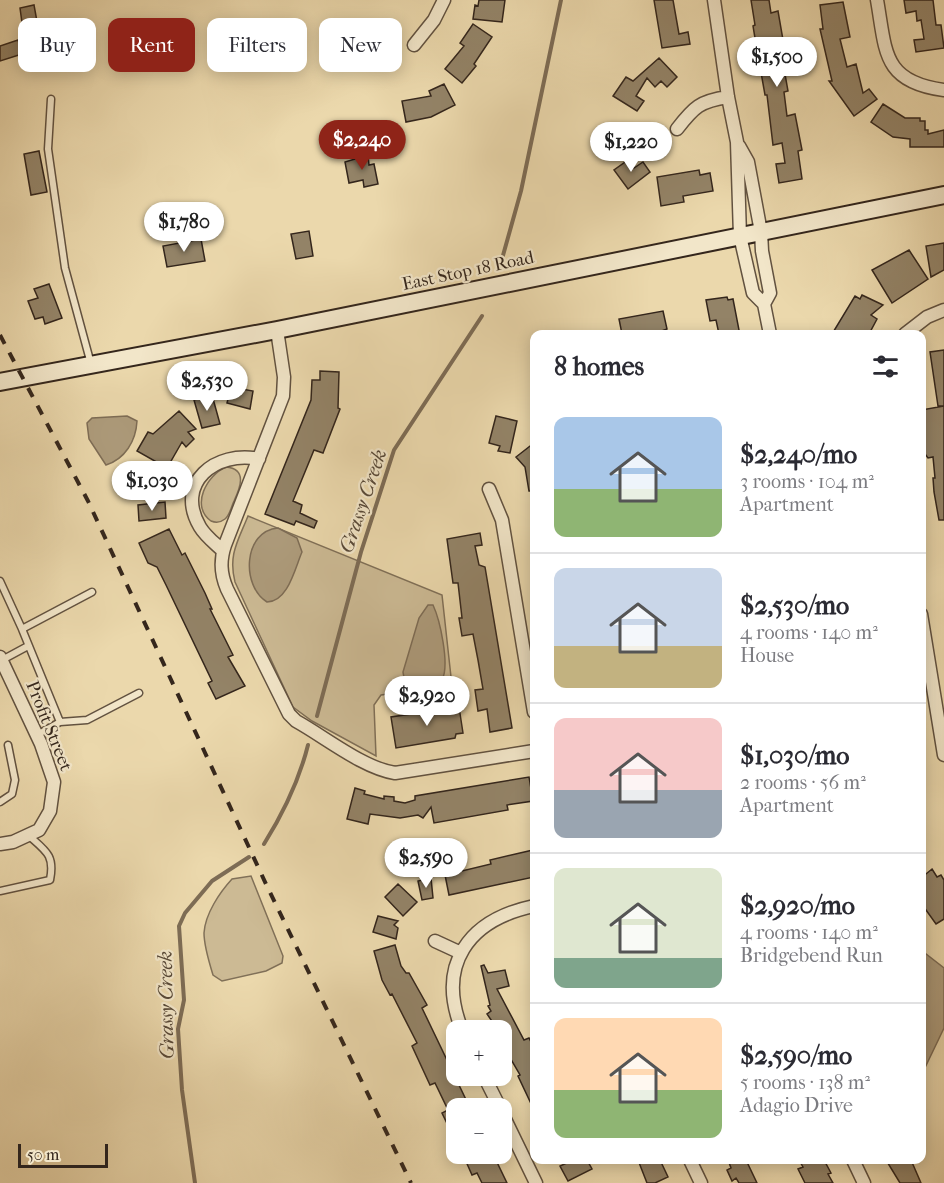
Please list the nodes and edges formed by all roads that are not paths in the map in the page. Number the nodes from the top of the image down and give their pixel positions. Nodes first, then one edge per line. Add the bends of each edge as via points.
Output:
1 (444, 0) edge
2 (714, 0) edge
3 (877, 0) edge
4 (414, 45) dead end
5 (944, 90) edge
6 (728, 97) junction
7 (51, 99) dead end
8 (677, 129) dead end
9 (737, 142) junction
10 (944, 195) edge
11 (761, 232) junction
12 (740, 236) junction
13 (764, 304) junction
14 (944, 310) edge
15 (277, 330) junction
16 (769, 330) edge
17 (910, 330) edge
18 (91, 365) junction
19 (0, 382) edge
20 (259, 459) junction
21 (489, 489) dead end
22 (223, 551) junction
23 (0, 581) edge
24 (93, 592) dead end
25 (22, 629) junction
26 (926, 645) edge
27 (28, 646) junction
28 (2, 664) edge
29 (530, 688) edge
30 (139, 693) dead end
31 (60, 722) junction
32 (37, 735) junction
33 (8, 745) dead end
34 (530, 752) edge
35 (944, 755) edge
36 (0, 802) edge
37 (28, 835) junction
38 (0, 844) edge
39 (0, 891) edge
40 (530, 907) edge
41 (435, 941) dead end
42 (461, 953) junction
43 (460, 1020) edge
44 (512, 1134) edge
45 (692, 1164) edge
46 (855, 1164) edge
47 (536, 1183) edge
48 (701, 1183) edge
49 (864, 1183) edge

1 - 4 street via 434,21
2 - 6 street
3 - 5 street via 887,58 903,78
6 - 8 street via 708,100 692,110
6 - 9 street
7 - 18 lane via 48,149 65,268
9 - 11 street via 748,162
9 - 12 street
10 - 11 street, East Stop 18 Road
11 - 12 street, East Stop 18 Road
11 - 13 street via 770,293
12 - 13 street via 753,293
12 - 15 street, East Stop 18 Road
13 - 16 street
14 - 17 street
15 - 18 street, East Stop 18 Road
15 - 20 street via 284,387
18 - 19 street, East Stop 18 Road
20 - 22 street
20 - 22 street via 236,457 214,463 196,484 194,506 200,527
21 - 29 street via 502,520
22 - 34 street via 223,580 284,705 296,721 376,768 396,773
23 - 25 lane
24 - 25 lane
25 - 27 lane
26 - 35 street
27 - 28 lane
27 - 31 lane
28 - 32 street, Profit Street
30 - 31 lane via 87,720
31 - 32 lane
32 - 37 street, Profit Street via 54,782 50,811 39,830
33 - 36 lane via 15,780 12,794
37 - 38 street
37 - 39 lane via 50,855 50,880
40 - 42 street via 488,922 472,935
41 - 42 street
42 - 43 street via 454,973 453,994
44 - 47 street
45 - 48 street
46 - 49 street

